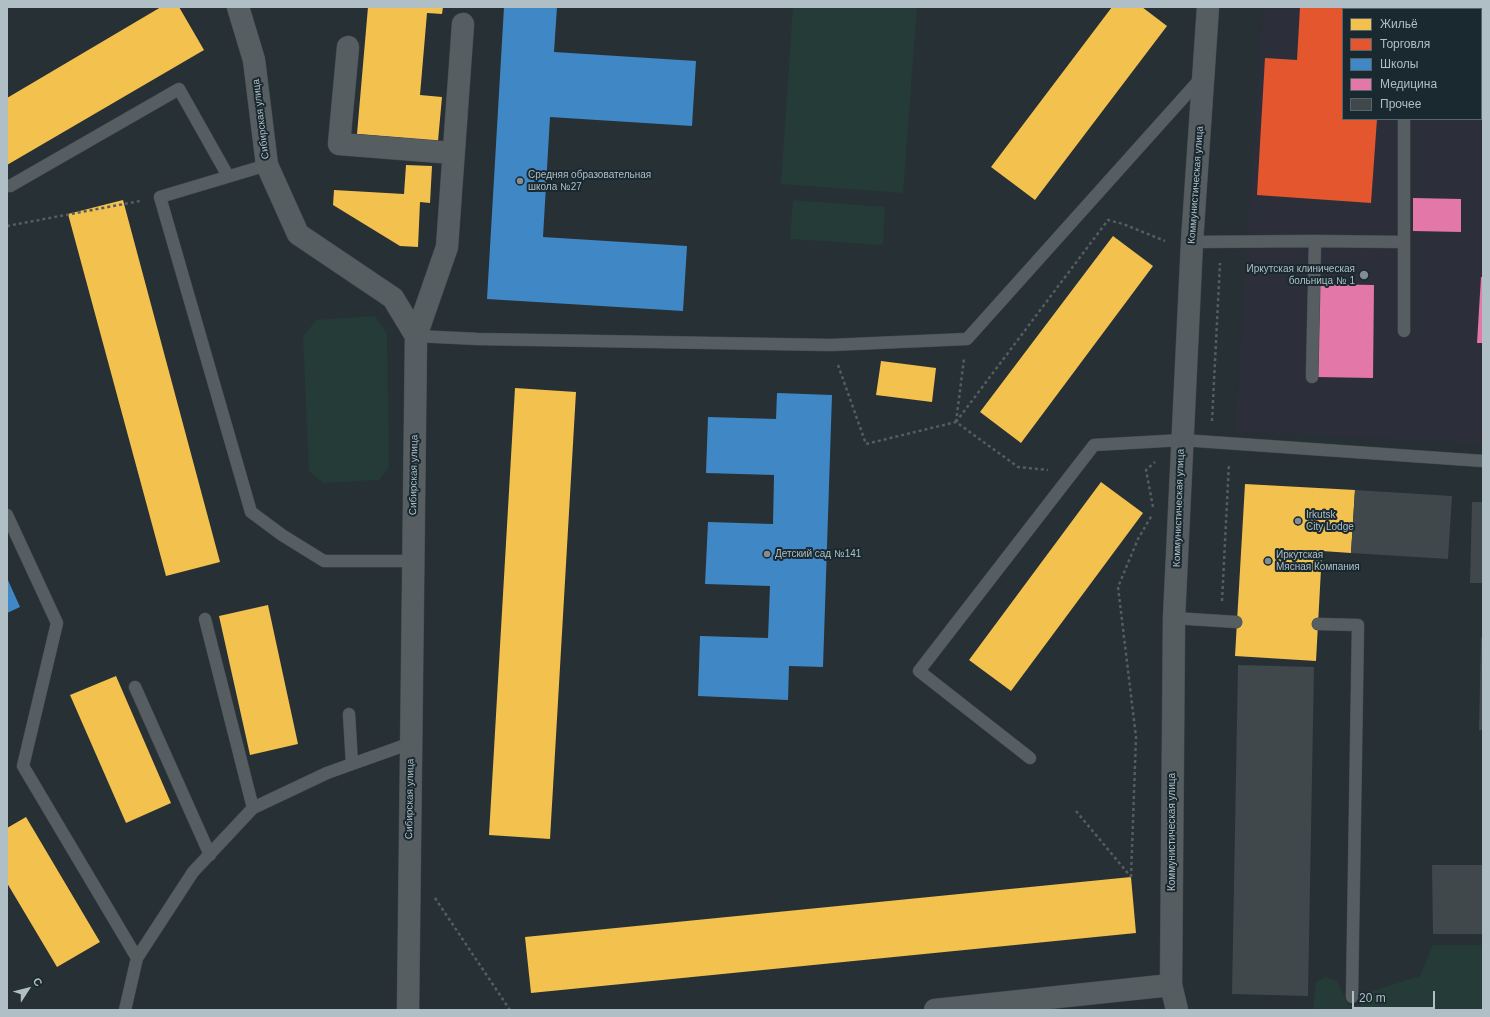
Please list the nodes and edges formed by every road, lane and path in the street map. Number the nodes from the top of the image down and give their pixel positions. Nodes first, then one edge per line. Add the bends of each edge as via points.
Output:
1 (238, 7) edge
2 (1208, 7) edge
3 (463, 24) dead end
4 (348, 47) dead end
5 (1203, 76) junction
6 (1404, 120) edge
7 (454, 153) junction
8 (267, 165) junction
9 (228, 176) junction
10 (10, 186) dead end
11 (160, 197) junction
12 (7, 226) edge
13 (1165, 241) dead end
14 (1315, 241) junction
15 (1192, 242) junction
16 (1221, 242) junction
17 (1404, 242) junction
18 (1404, 331) dead end
19 (416, 336) junction
20 (966, 339) junction
21 (831, 345) junction
22 (1312, 377) dead end
23 (956, 422) junction
24 (1182, 440) junction
25 (1212, 443) junction
26 (1158, 460) dead end
27 (1483, 461) edge
28 (1229, 462) dead end
29 (1074, 471) junction
30 (7, 515) edge
31 (413, 561) junction
32 (1174, 618) junction
33 (205, 619) dead end
34 (1220, 621) junction
35 (1236, 622) dead end
36 (1318, 624) dead end
37 (135, 687) dead end
38 (350, 714) dead end
39 (411, 743) junction
40 (1030, 758) dead end
41 (352, 764) junction
42 (253, 808) junction
43 (1076, 811) dead end
44 (210, 855) junction
45 (433, 896) dead end
46 (136, 958) junction
47 (1171, 985) junction
48 (1352, 997) dead end
49 (125, 1010) edge
50 (408, 1010) edge
51 (510, 1010) edge
52 (934, 1010) edge
53 (1177, 1010) edge

1 - 8 street, Сибирская улица via 254,60
2 - 5 street, Коммунистическая улица
3 - 7 street
4 - 7 street via 339,144
5 - 15 street, Коммунистическая улица
5 - 20 lane
6 - 17 lane
7 - 19 street via 447,247
8 - 9 lane
8 - 19 street, Сибирская улица via 298,234 394,298
9 - 10 lane via 179,89
9 - 11 lane
11 - 12 path
11 - 31 lane via 251,512 324,561
13 - 23 path via 1108,220
14 - 16 lane
14 - 17 lane
14 - 22 lane
15 - 16 lane
15 - 24 street, Коммунистическая улица
16 - 25 path
17 - 18 lane
19 - 21 lane
19 - 31 street, Сибирская улица
20 - 21 lane
20 - 23 path
21 - 23 path via 866,444
23 - 29 path via 1018,467
24 - 25 lane
24 - 29 lane via 1094,445
24 - 32 street, Коммунистическая улица
25 - 27 lane
26 - 43 path via 1146,470 1154,513 1138,539 1118,587 1136,736 1131,877
28 - 34 path
29 - 40 lane via 919,671
30 - 46 lane via 57,623 23,766
31 - 39 street, Сибирская улица
32 - 34 lane
32 - 47 street, Коммунистическая улица
33 - 42 lane
34 - 35 lane
36 - 48 lane via 1358,625
37 - 44 lane
38 - 41 lane
39 - 41 lane
39 - 50 street, Сибирская улица
41 - 42 lane
42 - 44 lane
44 - 46 lane via 193,872
45 - 51 path
46 - 49 lane
47 - 52 street
47 - 53 street, Коммунистическая улица

